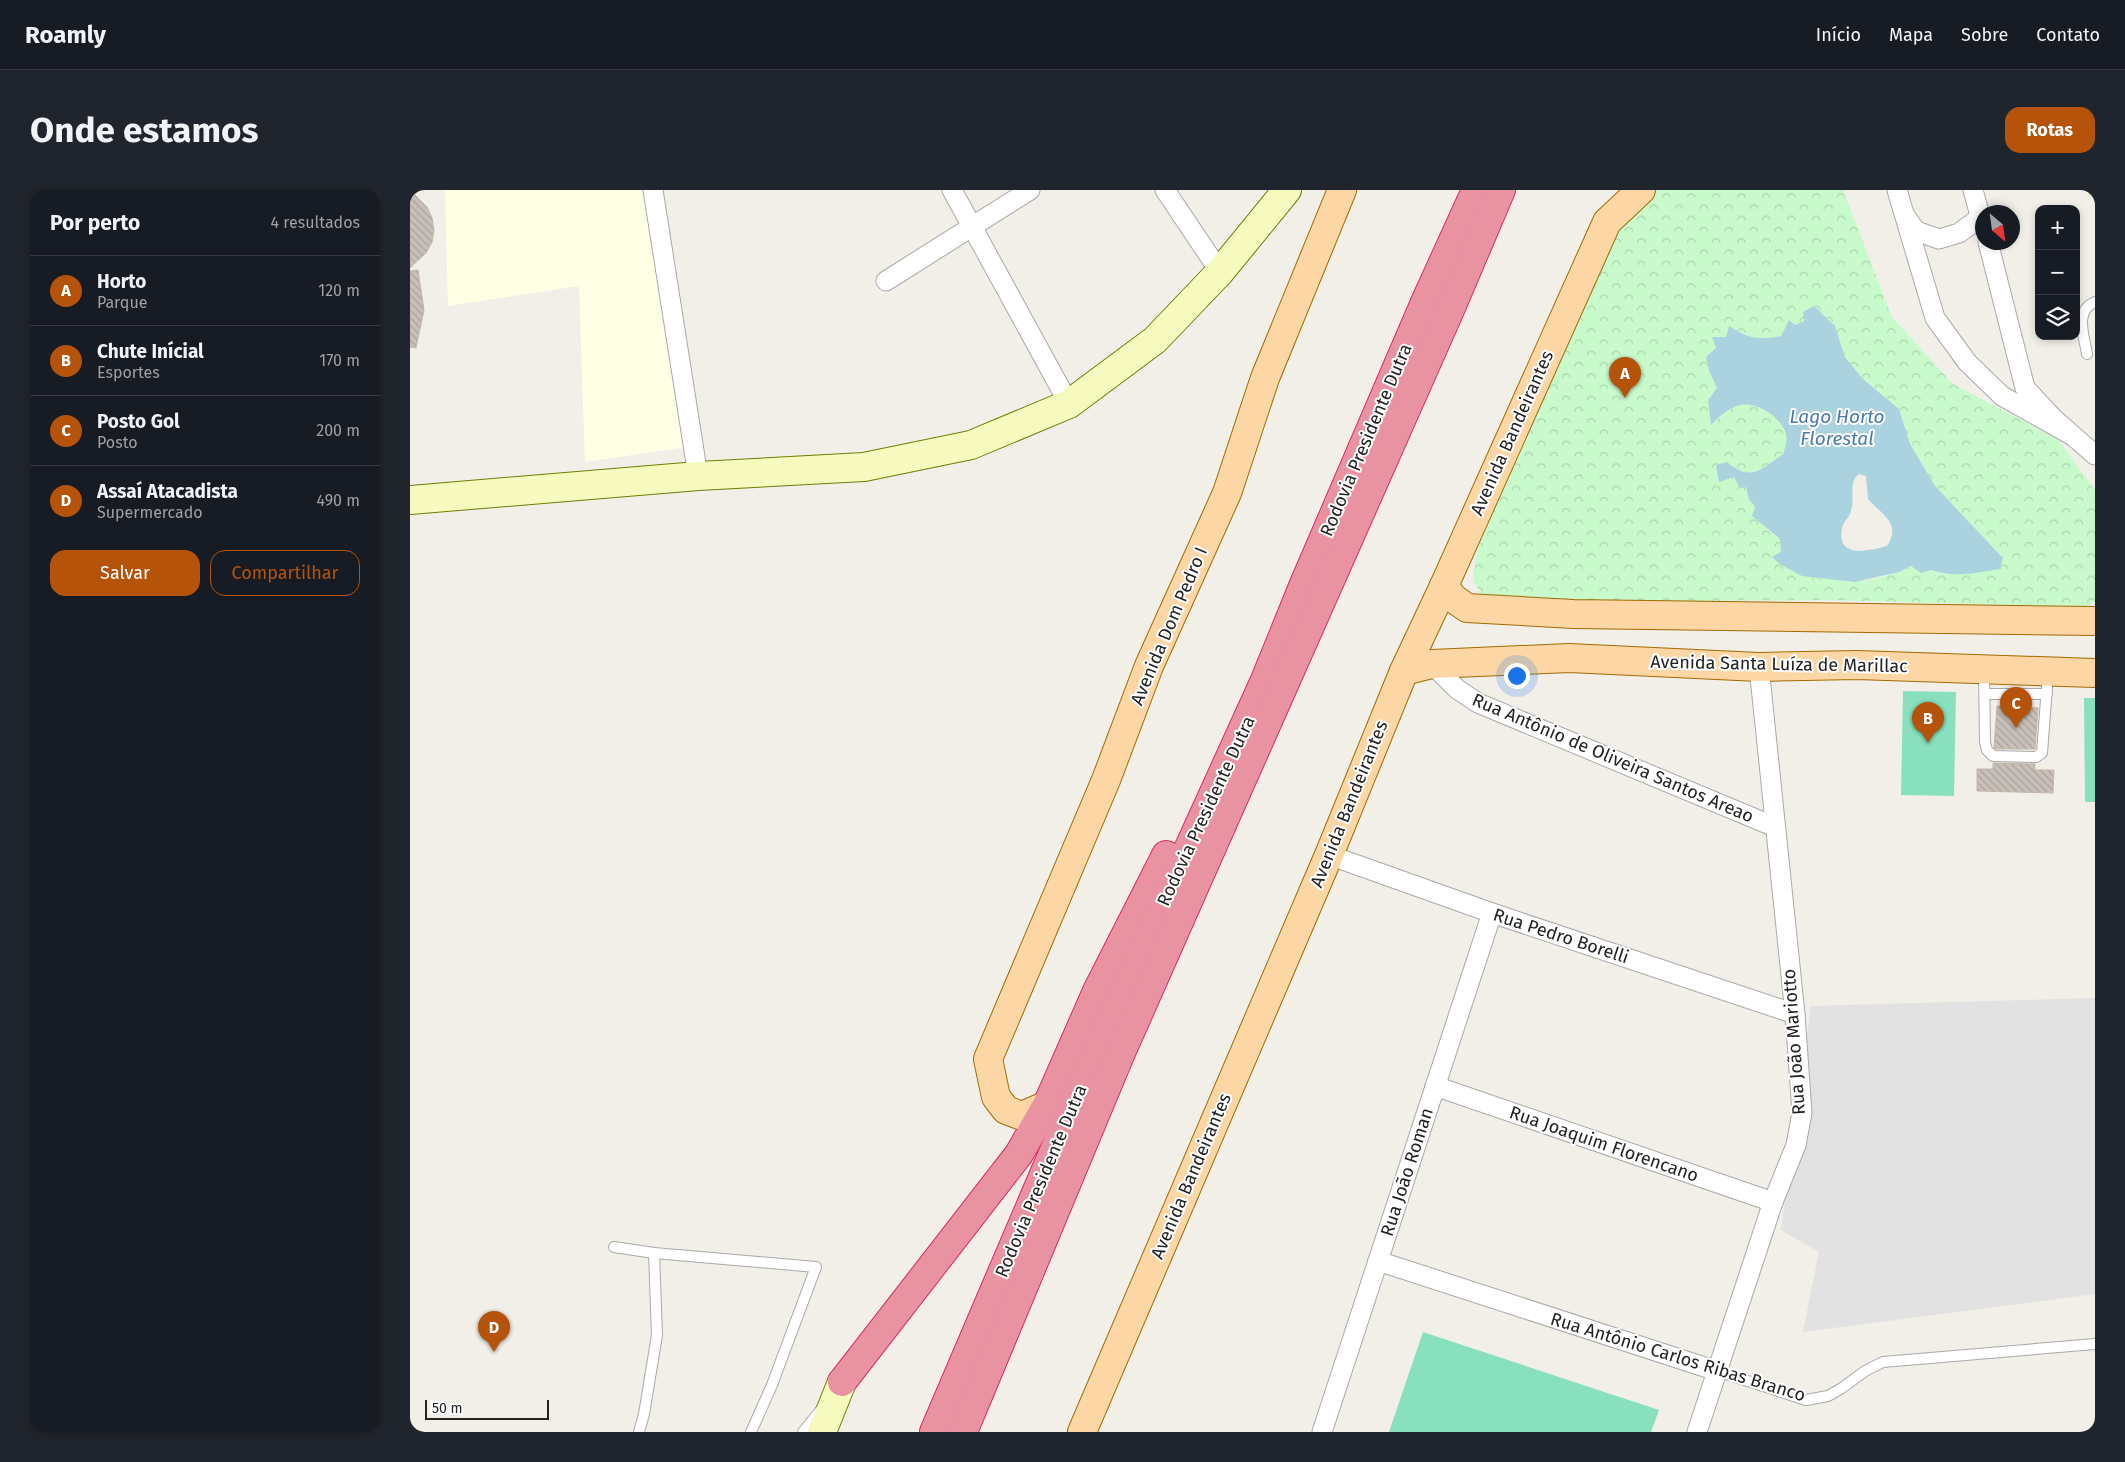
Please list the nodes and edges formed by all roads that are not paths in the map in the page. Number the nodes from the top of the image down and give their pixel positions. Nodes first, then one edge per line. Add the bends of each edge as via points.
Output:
1 (652, 190) edge
2 (952, 190) edge
3 (1030, 190) edge
4 (1165, 190) edge
5 (1287, 190) edge
6 (1342, 190) edge
7 (1476, 190) edge
8 (1501, 190) edge
9 (1641, 190) edge
10 (1897, 190) edge
11 (1973, 190) edge
12 (1978, 205) edge
13 (1904, 214) junction
14 (1975, 224) edge
15 (973, 227) junction
16 (1990, 250) edge
17 (1220, 272) junction
18 (886, 281) dead end
19 (2095, 302) edge
20 (2087, 354) dead end
21 (1068, 404) junction
22 (2052, 421) junction
23 (2095, 455) edge
24 (698, 476) junction
25 (410, 500) edge
26 (1304, 584) junction
27 (1444, 586) junction
28 (1573, 614) junction
29 (2095, 621) edge
30 (1568, 658) junction
31 (1432, 664) junction
32 (1759, 667) junction
33 (1404, 671) junction
34 (2095, 673) edge
35 (1984, 681) junction
36 (2047, 683) junction
37 (1775, 827) junction
38 (1329, 855) junction
39 (1492, 913) junction
40 (1795, 1014) junction
41 (1435, 1086) junction
42 (1047, 1105) junction
43 (1773, 1202) junction
44 (614, 1247) dead end
45 (654, 1253) junction
46 (1378, 1261) junction
47 (2095, 1344) edge
48 (1717, 1371) junction
49 (842, 1382) junction
50 (639, 1432) edge
51 (751, 1432) edge
52 (803, 1432) edge
53 (822, 1432) edge
54 (934, 1432) edge
55 (963, 1432) edge
56 (1082, 1432) edge
57 (1322, 1432) edge
58 (1697, 1432) edge

1 - 24 street
2 - 15 street
3 - 15 street
4 - 17 street
5 - 17 main road
6 - 42 main road, Avenida Dom Pedro I via 1265,378 1227,493 1149,666 1106,780 988,1059 996,1097 1006,1110 1022,1116
7 - 26 highway, Rodovia Presidente Dutra
8 - 55 highway, Rodovia Presidente Dutra via 1120,1054
9 - 27 main road, Avenida Bandeirantes via 1607,222
10 - 13 street
11 - 12 street
13 - 14 street via 1916,231 1939,239
13 - 22 street via 1935,318 1967,362 2002,396
15 - 18 street
15 - 21 street
16 - 22 street via 2025,388
17 - 21 main road via 1155,340
19 - 20 lane via 2082,312
21 - 24 main road via 971,445 864,467
22 - 23 street
24 - 25 main road
26 - 42 highway via 1097,991
26 - 54 highway, Rodovia Presidente Dutra via 1266,680 1096,1050
27 - 28 main road via 1467,608
27 - 33 main road, Avenida Bandeirantes
28 - 29 main road
28 - 30 main road via 1559,635
30 - 31 main road, Avenida Santa Luíza de Marillac
30 - 32 main road, Avenida Santa Luíza de Marillac
31 - 33 main road, Avenida Santa Luíza de Marillac
31 - 37 street, Rua Antônio de Oliveira Santos Areao via 1457,690 1478,703
32 - 35 main road, Avenida Santa Luíza de Marillac via 1857,664
32 - 37 street, Rua João Mariotto
33 - 38 main road, Avenida Bandeirantes
34 - 36 main road, Avenida Santa Luíza de Marillac
35 - 36 main road, Avenida Santa Luíza de Marillac
35 - 36 lane via 1985,742 1987,750 1994,756 2036,757 2042,753
37 - 40 street, Rua João Mariotto
38 - 39 street, Rua Pedro Borelli
38 - 56 main road, Avenida Bandeirantes
39 - 40 street, Rua Pedro Borelli
39 - 41 street, Rua João Roman
40 - 43 street, Rua João Mariotto via 1802,1113 1796,1145
41 - 43 street, Rua Joaquim Florencano
41 - 46 street, Rua João Roman
42 - 49 highway via 1019,1154
43 - 48 street, Rua João Mariotto
44 - 45 lane
45 - 50 lane via 657,1335
45 - 51 lane via 816,1267
46 - 48 street, Rua Antônio Carlos Ribas Branco
46 - 57 street, Rua João Roman
47 - 48 lane, Rua Antônio Carlos Ribas Branco via 1882,1362 1828,1396 1806,1400
48 - 58 street, Rua João Mariotto
49 - 52 lane
49 - 53 main road

